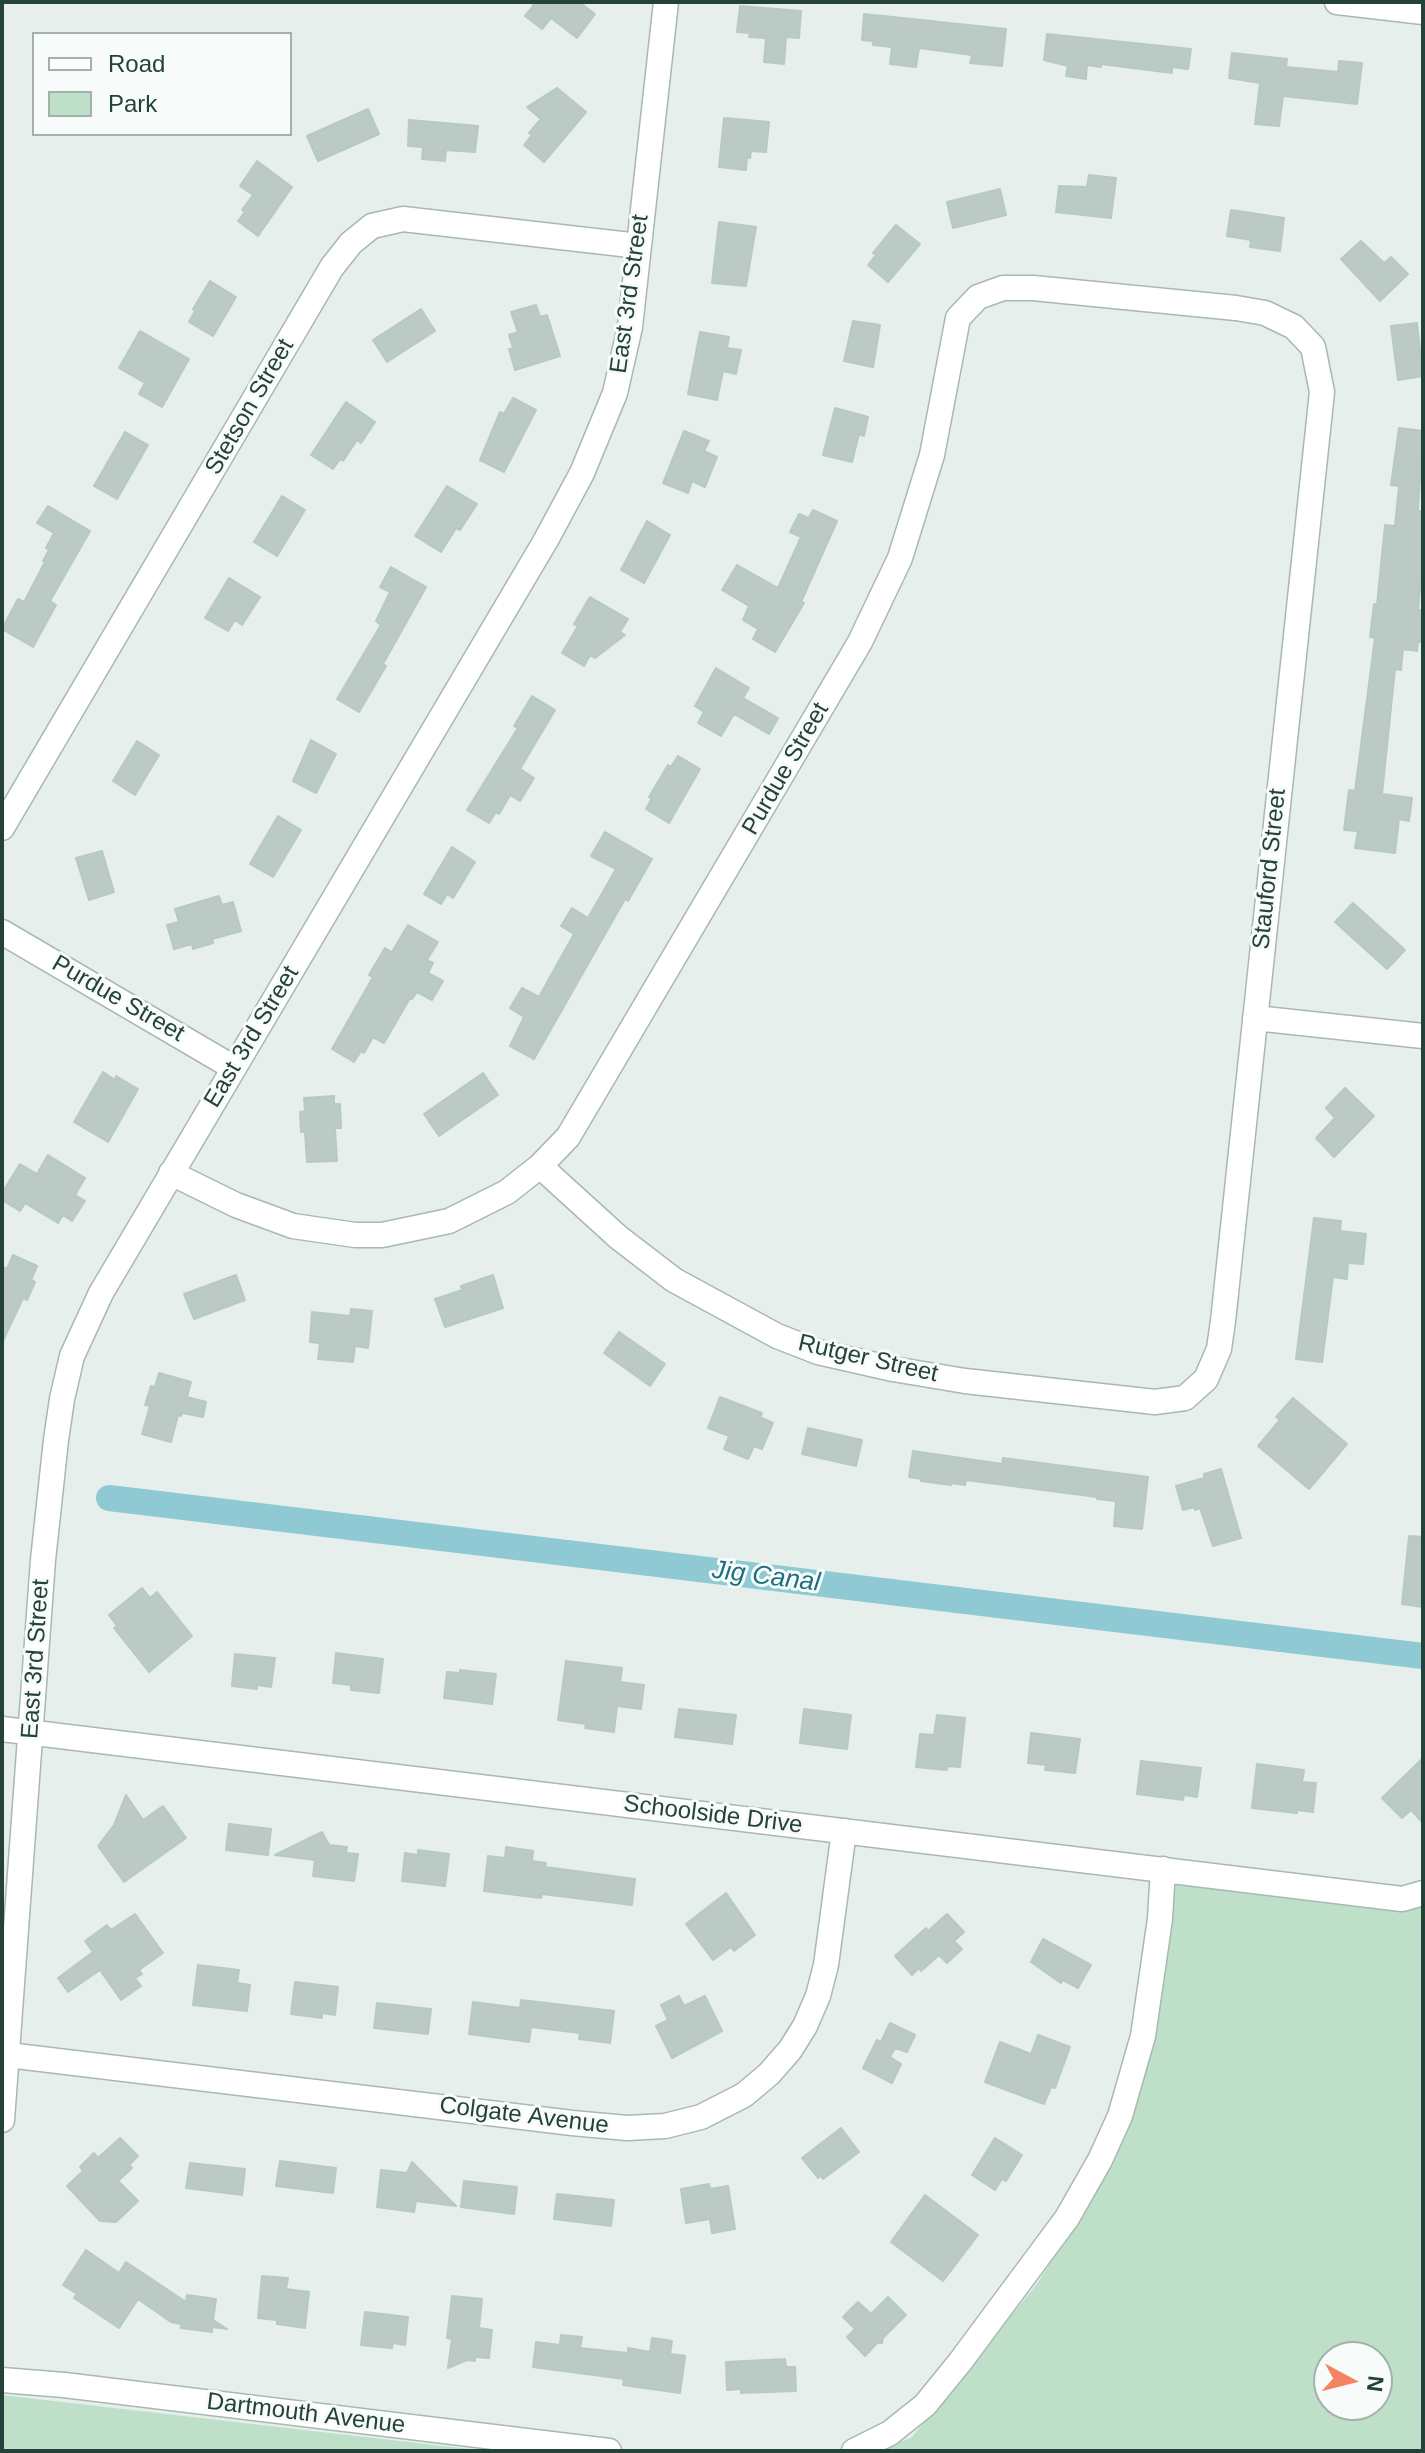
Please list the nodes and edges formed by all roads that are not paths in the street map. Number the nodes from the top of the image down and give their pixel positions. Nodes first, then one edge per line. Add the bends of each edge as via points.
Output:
1 (666, 2) edge
2 (1337, 2) edge
3 (1423, 12) edge
4 (639, 246) junction
5 (1313, 347) joint
6 (2, 828) edge
7 (2, 932) edge
8 (1255, 1018) junction
9 (1423, 1036) edge
10 (234, 1068) junction
11 (540, 1166) junction
12 (171, 1173) junction
13 (1199, 1386) joint
14 (2, 1729) edge
15 (31, 1733) junction
16 (844, 1831) junction
17 (1163, 1869) junction
18 (1423, 1893) edge
19 (8, 2055) junction
20 (2, 2120) edge
21 (2, 2380) edge
22 (609, 2451) edge
23 (854, 2451) edge

1 - 4 street, East 3rd Street
2 - 3 street
4 - 6 street, Stetson Street via 403,219 372,226 351,243 332,267
4 - 10 street, East 3rd Street via 630,327 615,393 582,473
5 - 8 street, Stauford Street via 1322,392
5 - 11 street, Purdue Street via 1294,327 1265,313 1033,288 1003,288 978,297 958,318 932,455 900,558 860,642 568,1137
7 - 10 street, Purdue Street
8 - 9 street
8 - 13 street, Stauford Street via 1219,1349
10 - 12 street, East 3rd Street
11 - 12 street, Purdue Street via 507,1192 449,1221 382,1235 293,1226
11 - 13 street, Rutger Street via 674,1280 777,1336 818,1352 965,1381 1155,1402 1185,1398
12 - 15 street, East 3rd Street via 101,1293 72,1356 56,1440
14 - 15 street, Schoolside Drive
15 - 16 street, Schoolside Drive
15 - 19 street, East 3rd Street
16 - 17 street, Schoolside Drive
16 - 19 street, Colgate Avenue via 826,1965 805,2026 769,2074 744,2095 701,2117 653,2127 585,2125
17 - 18 street, Schoolside Drive via 1402,1899
17 - 23 street via 1143,2036 1120,2116 1100,2160 1067,2218 925,2405 890,2433
19 - 20 street, East 3rd Street
21 - 22 street, Dartmouth Avenue

